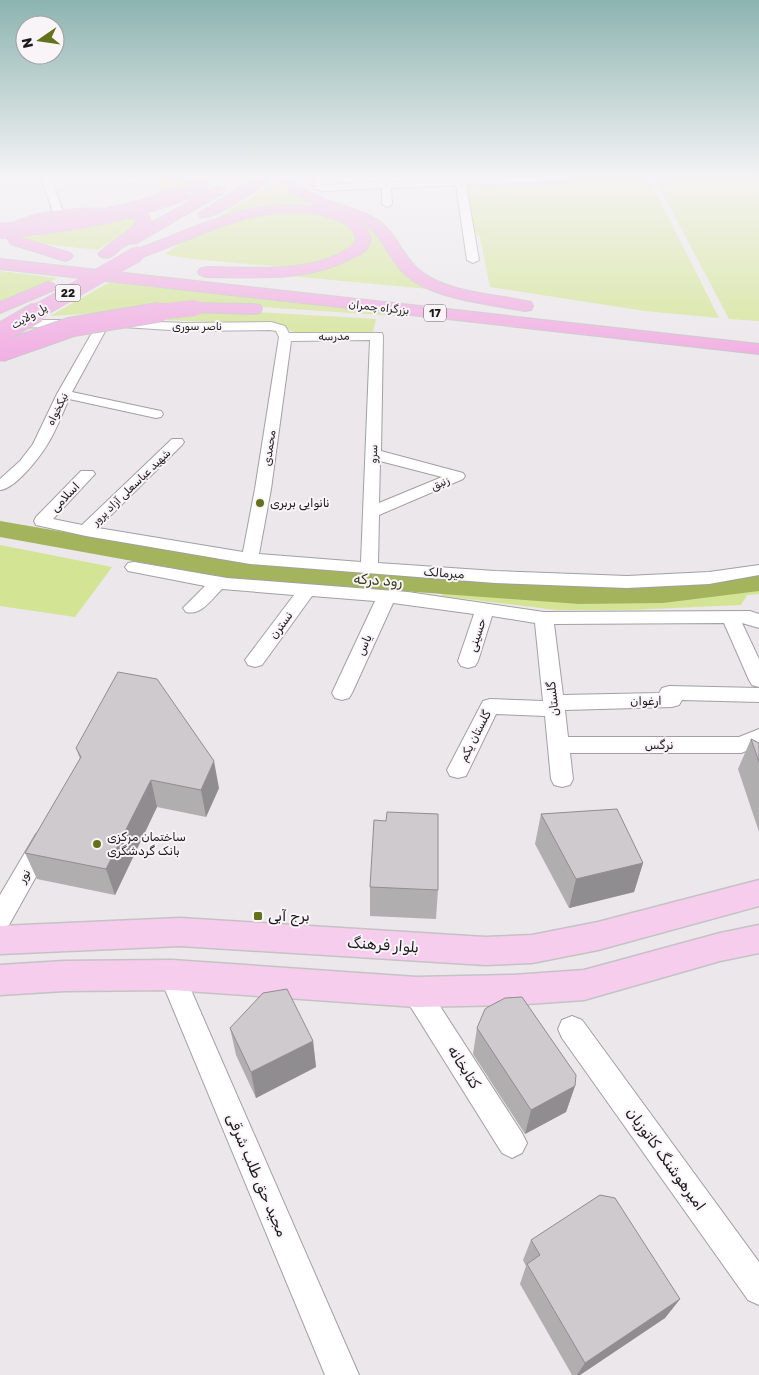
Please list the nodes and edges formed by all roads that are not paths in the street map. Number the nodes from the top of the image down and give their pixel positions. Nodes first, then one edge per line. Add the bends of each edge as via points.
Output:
1 (17, 241) edge
2 (119, 241) edge
3 (143, 241) edge
4 (150, 241) edge
5 (173, 241) edge
6 (362, 241) edge
7 (389, 241) edge
8 (470, 241) edge
9 (0, 248) edge
10 (133, 248) junction
11 (65, 256) junction
12 (94, 257) junction
13 (473, 260) dead end
14 (0, 264) edge
15 (150, 266) dead end
16 (0, 270) edge
17 (187, 270) dead end
18 (206, 272) junction
19 (110, 277) junction
20 (48, 287) junction
21 (361, 288) dead end
22 (419, 294) dead end
23 (526, 306) junction
24 (0, 308) edge
25 (544, 308) dead end
26 (0, 314) edge
27 (0, 324) edge
28 (104, 324) junction
29 (540, 325) junction
30 (0, 333) edge
31 (285, 337) junction
32 (378, 341) joint
33 (759, 349) edge
34 (0, 352) edge
35 (64, 394) junction
36 (156, 414) dead end
37 (177, 442) dead end
38 (373, 454) junction
39 (87, 474) dead end
40 (0, 485) edge
41 (371, 512) junction
42 (42, 521) joint
43 (86, 531) junction
44 (250, 558) junction
45 (134, 567) dead end
46 (369, 568) junction
47 (759, 570) edge
48 (219, 582) junction
49 (307, 590) junction
50 (386, 596) junction
51 (192, 608) dead end
52 (485, 609) junction
53 (730, 617) junction
54 (544, 618) junction
55 (759, 622) edge
56 (255, 660) dead end
57 (468, 662) dead end
58 (759, 680) edge
59 (342, 693) dead end
60 (759, 695) edge
61 (554, 706) junction
62 (759, 737) edge
63 (558, 745) junction
64 (458, 770) dead end
65 (562, 779) dead end
66 (53, 825) edge
67 (759, 893) edge
68 (0, 917) edge
69 (759, 939) edge
70 (0, 940) edge
71 (172, 975) junction
72 (0, 980) edge
73 (416, 992) junction
74 (572, 1029) dead end
75 (512, 1143) dead end
76 (759, 1289) edge
77 (342, 1375) edge

1 - 11 highway
2 - 12 highway
3 - 10 highway, 22
4 - 10 highway, 22
5 - 10 highway via 162,246
6 - 18 highway via 351,253 311,267
7 - 23 highway via 401,261 420,278 442,287
8 - 13 street
9 - 11 highway
10 - 12 highway, پل ولایت / 22
10 - 30 highway, پل ولایت / 22, bridge
11 - 12 highway
12 - 15 highway
12 - 20 highway, پل ولایت / 22
14 - 19 highway, بزرگراه چمران / 17
16 - 19 highway
17 - 18 highway, بزرگراه چمران
18 - 21 highway, بزرگراه چمران
19 - 29 highway, بزرگراه چمران / 17
20 - 24 highway
20 - 26 highway, پل ولایت / 22
22 - 23 highway, بزرگراه چمران / 17
23 - 25 highway, بزرگراه چمران / 17
27 - 28 street, ناصر سوری
28 - 31 street, ناصر سوری via 271,326 281,329
28 - 35 street, نیکخواه
29 - 33 highway, بزرگراه چمران / 17
29 - 34 highway, bridge via 195,308 130,315 81,325
31 - 32 street, مدرسه via 377,336
31 - 44 street, محمدی
32 - 38 street, سرو
35 - 36 street
35 - 40 street, نیکخواه via 40,445 25,464
37 - 43 street, شهید عباسعلی آزاد پرور
38 - 41 street, سرو
38 - 41 street, زنبق via 458,476
39 - 42 street, اسلامی
41 - 46 street, سرو
42 - 43 street, میرمالک
43 - 44 street, میرمالک
44 - 46 street, میرمالک
45 - 48 street
46 - 47 street, میرمالک via 627,582 709,578
48 - 49 street
48 - 51 street
49 - 50 street
49 - 56 street, نسترن
50 - 52 street
50 - 59 street, یاس
52 - 54 street
52 - 57 street, حسینی
53 - 54 street
53 - 55 street via 750,617
53 - 58 street
54 - 61 street, گلستان
60 - 61 street, ارغوان via 669,693 672,700
61 - 63 street, گلستان
61 - 64 street, گلستان یکم via 490,706
62 - 63 street, نرگس via 742,745
63 - 65 street, گلستان
66 - 68 street, نور
67 - 70 main road, بلوار فرهنگ via 598,936 532,949 485,951 180,932
69 - 73 main road via 584,985
71 - 72 main road
71 - 73 main road
71 - 77 street, مجید حق طلب شرقی
73 - 75 street, کتابخانه
74 - 76 street, امیرهوشنگ کاتوزیان

